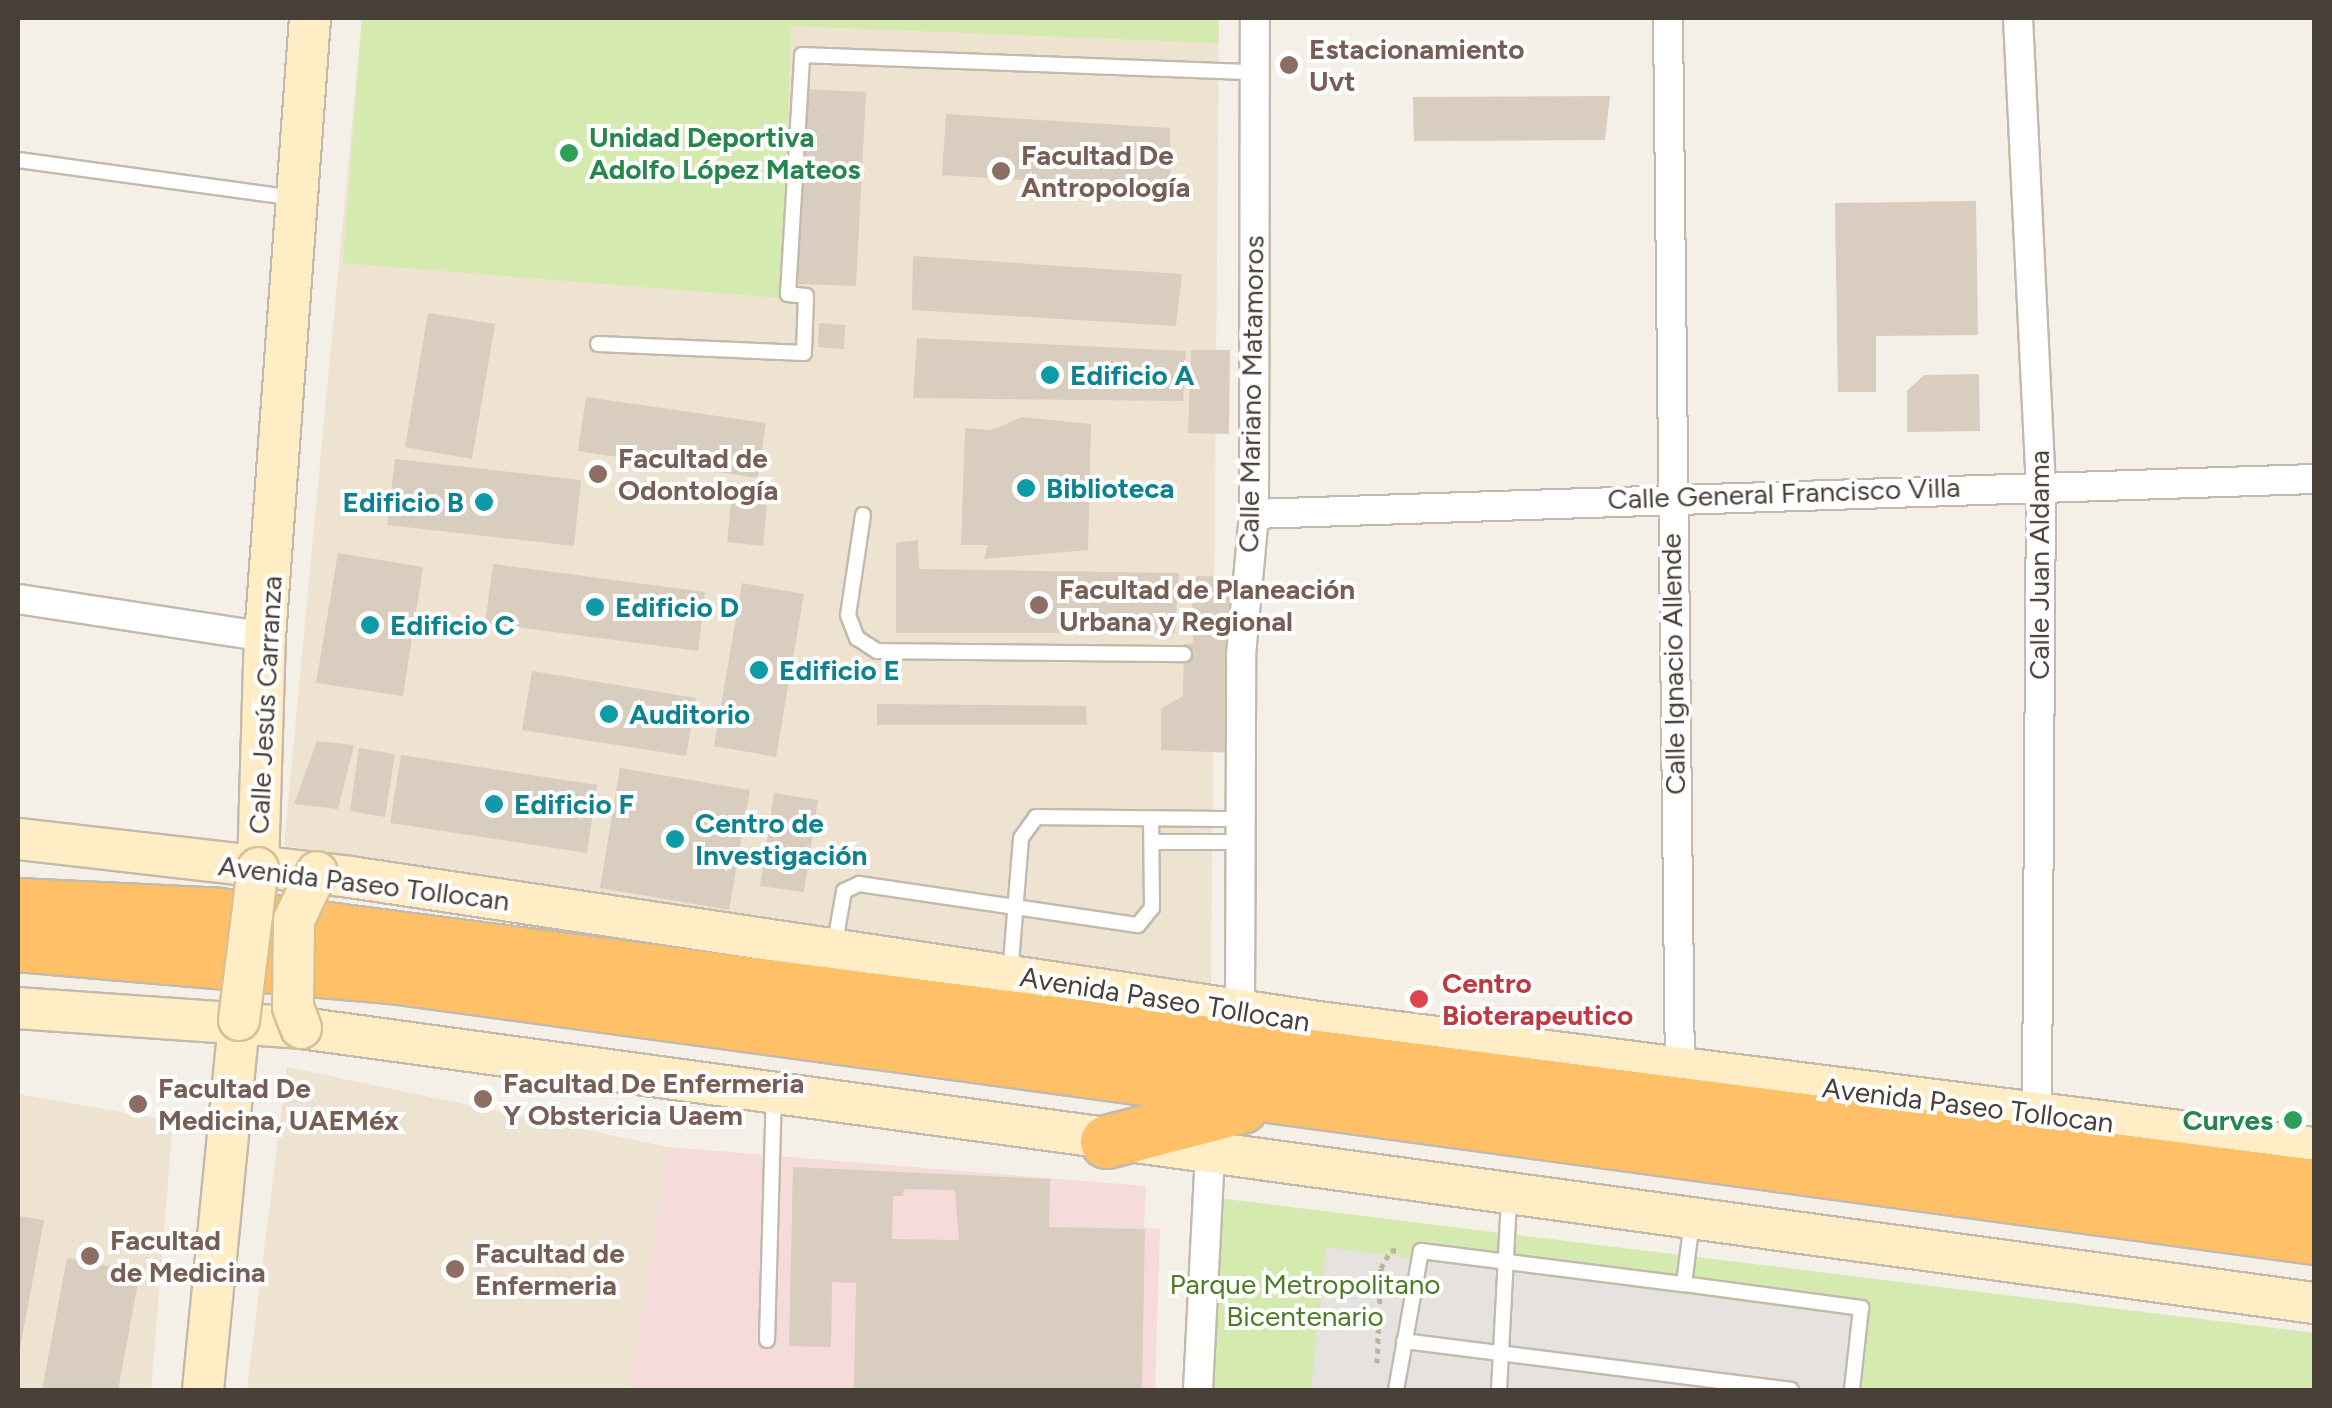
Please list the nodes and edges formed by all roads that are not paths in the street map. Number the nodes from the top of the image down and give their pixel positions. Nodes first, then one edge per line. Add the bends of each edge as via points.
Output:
1 (310, 18) edge
2 (1255, 18) edge
3 (1668, 18) edge
4 (2018, 18) edge
5 (1254, 72) junction
6 (18, 160) edge
7 (298, 198) junction
8 (598, 344) dead end
9 (2314, 479) edge
10 (2041, 485) junction
11 (1670, 496) junction
12 (1254, 514) junction
13 (863, 515) dead end
14 (18, 598) edge
15 (265, 637) junction
16 (1184, 654) dead end
17 (1151, 818) junction
18 (1240, 830) junction
19 (18, 840) edge
20 (1154, 842) junction
21 (258, 868) junction
22 (317, 872) junction
23 (18, 905) edge
24 (1015, 908) junction
25 (18, 945) edge
26 (834, 949) junction
27 (1010, 976) junction
28 (18, 1008) edge
29 (1240, 1010) junction
30 (239, 1020) junction
31 (1318, 1022) junction
32 (301, 1028) junction
33 (1680, 1070) junction
34 (1392, 1071) junction
35 (774, 1095) junction
36 (1268, 1100) junction
37 (1107, 1142) junction
38 (2314, 1148) edge
39 (2022, 1154) junction
40 (1210, 1156) junction
41 (2314, 1186) edge
42 (1509, 1196) junction
43 (1692, 1220) junction
44 (2314, 1238) edge
45 (1505, 1259) junction
46 (1684, 1284) junction
47 (2314, 1303) edge
48 (767, 1340) dead end
49 (1404, 1340) junction
50 (1502, 1353) junction
51 (203, 1390) edge
52 (1198, 1390) edge
53 (1396, 1390) edge
54 (1499, 1390) edge
55 (1790, 1390) edge
56 (1852, 1390) edge

1 - 7 main road, Calle Jesús Carranza
2 - 5 street, Calle Mariano Matamoros
3 - 11 street, Calle Ignacio Allende
4 - 10 street, Calle Juan Aldama
5 - 8 lane via 802,55 788,294 806,296 804,353
5 - 12 street, Calle Mariano Matamoros
6 - 7 lane
7 - 15 main road, Calle Jesús Carranza
9 - 10 street, Calle General Francisco Villa
10 - 11 street, Calle General Francisco Villa
10 - 39 street, Calle Juan Aldama
11 - 12 street, Calle General Francisco Villa
11 - 33 street, Calle Ignacio Allende
12 - 18 street, Calle Mariano Matamoros via 1238,655
13 - 16 lane via 848,615 857,638 876,651
14 - 15 street
15 - 21 main road, Calle Jesús Carranza
17 - 18 lane
17 - 20 lane
17 - 24 lane via 1036,816 1021,838
18 - 20 lane
18 - 29 street, Calle Mariano Matamoros
19 - 21 main road, Avenida Paseo Tollocan
20 - 24 lane via 1152,908 1138,925
21 - 22 main road, Avenida Paseo Tollocan
21 - 30 main road, Calle Jesús Carranza, bridge
22 - 26 main road, Avenida Paseo Tollocan
22 - 32 main road, bridge via 294,920 293,1006
23 - 34 highway, Avenida Paseo Tollocan via 219,915
24 - 26 lane via 852,885 844,891
24 - 27 lane
25 - 36 highway, Avenida Paseo Tollocan via 392,977
26 - 27 main road, Avenida Paseo Tollocan
27 - 29 main road, Avenida Paseo Tollocan
28 - 30 main road
29 - 31 main road, Avenida Paseo Tollocan
30 - 32 main road
30 - 51 main road, Calle Jesús Carranza
31 - 33 main road, Avenida Paseo Tollocan
31 - 34 highway
32 - 35 main road
33 - 39 main road, Avenida Paseo Tollocan
34 - 39 highway, Avenida Paseo Tollocan
35 - 37 main road
35 - 48 lane
36 - 37 highway
36 - 39 highway, Avenida Paseo Tollocan
37 - 40 main road
38 - 39 main road, Avenida Paseo Tollocan
39 - 41 highway, Avenida Paseo Tollocan
39 - 44 highway, Avenida Paseo Tollocan
40 - 42 main road
40 - 52 street
42 - 43 main road
42 - 45 lane
43 - 46 lane
43 - 47 main road
45 - 46 lane
45 - 49 lane via 1421,1251
45 - 50 lane
46 - 56 lane via 1861,1308
49 - 50 lane
49 - 53 lane
50 - 54 lane
50 - 55 lane

